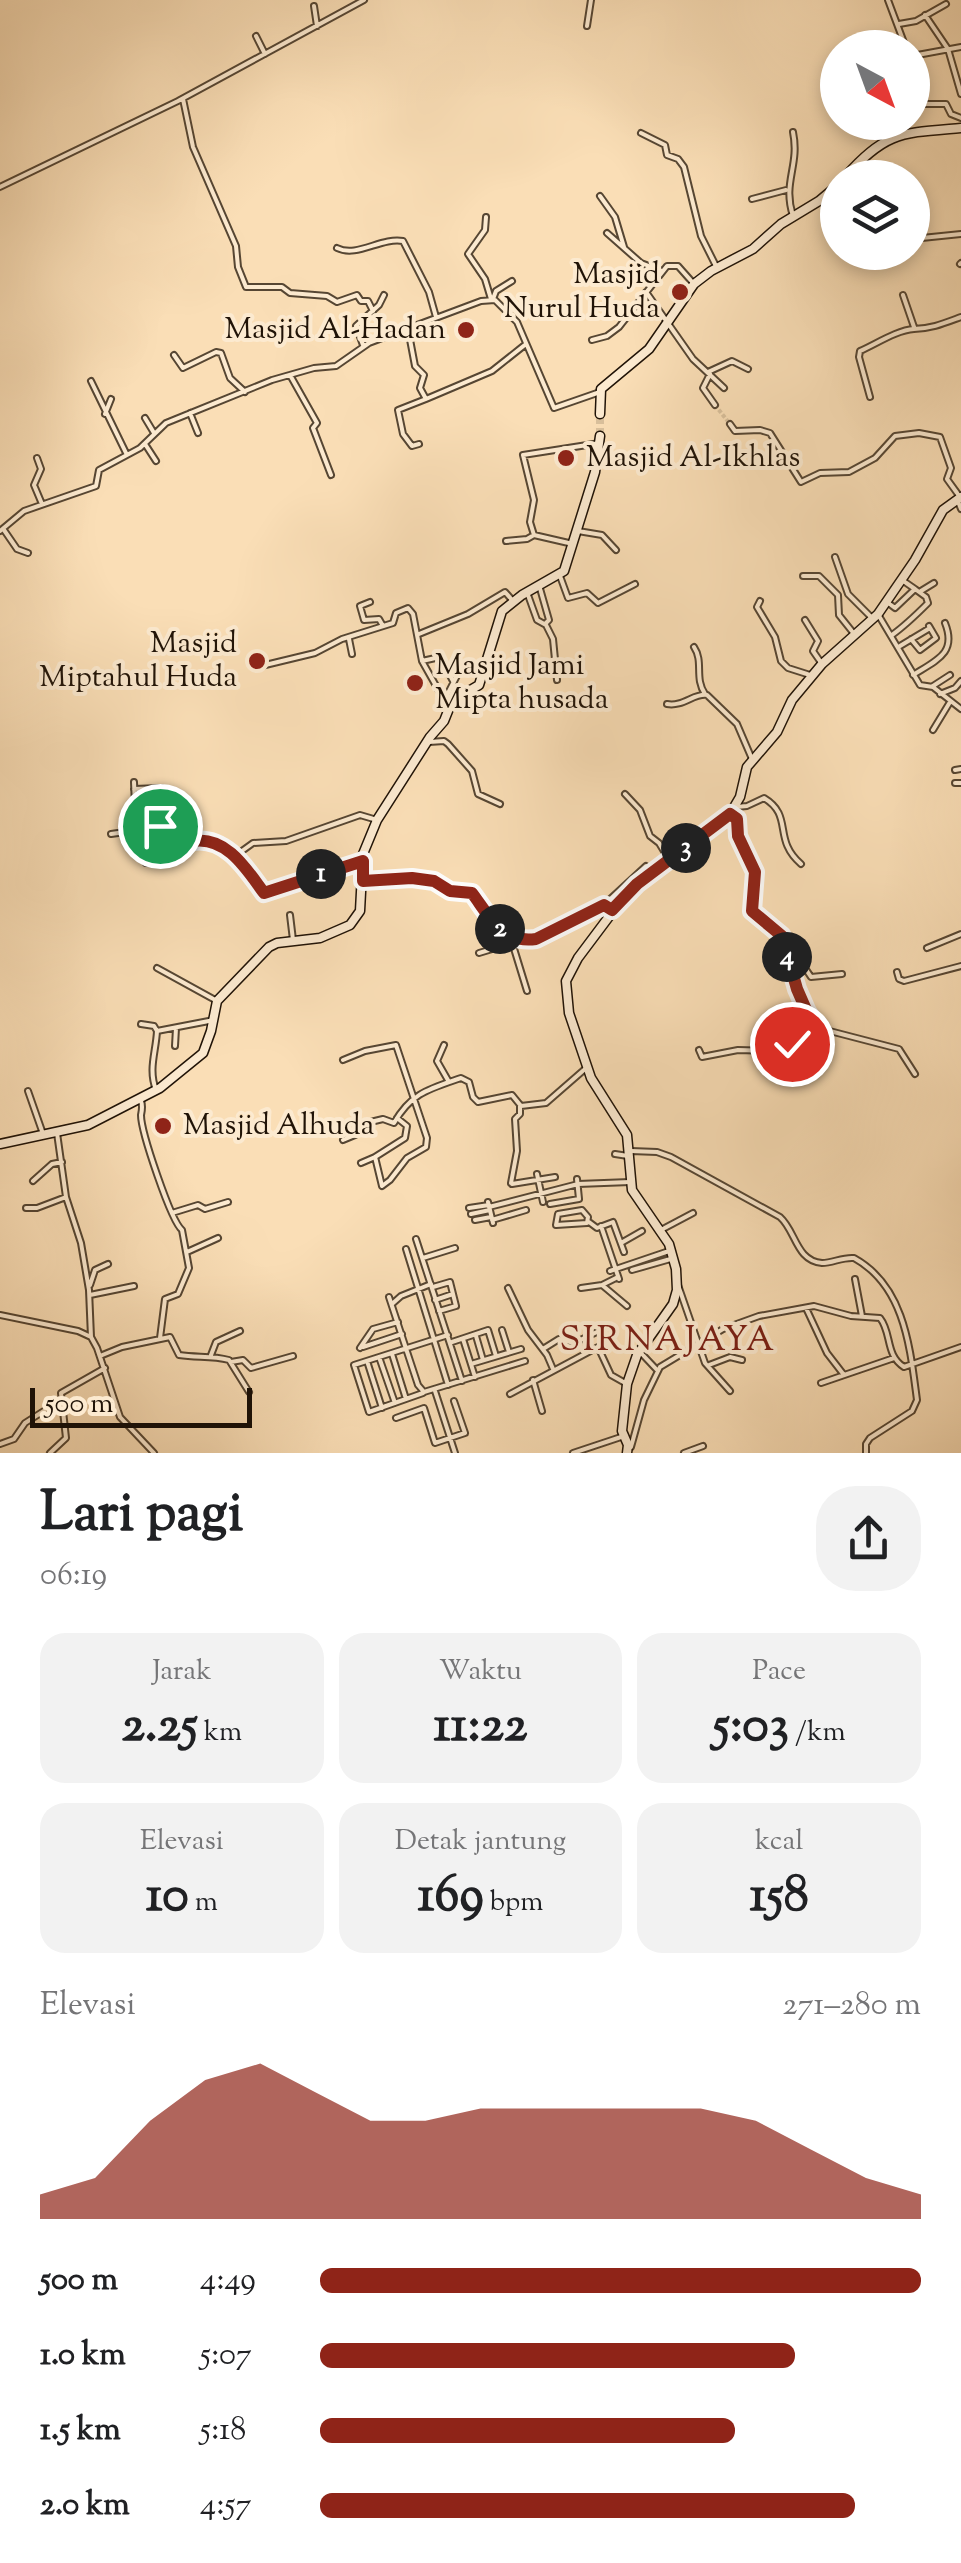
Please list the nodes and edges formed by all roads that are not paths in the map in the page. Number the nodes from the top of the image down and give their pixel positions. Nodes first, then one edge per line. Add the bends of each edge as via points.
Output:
1 (364, 0) edge
2 (591, 0) edge
3 (888, 0) edge
4 (946, 4) dead end
5 (314, 6) dead end
6 (925, 16) junction
7 (316, 24) junction
8 (899, 24) junction
9 (587, 26) dead end
10 (901, 30) edge
11 (256, 36) dead end
12 (961, 47) edge
13 (948, 50) junction
14 (265, 53) junction
15 (930, 53) edge
16 (961, 94) edge
17 (183, 99) junction
18 (930, 104) edge
19 (961, 118) edge
20 (961, 128) edge
21 (793, 132) dead end
22 (640, 134) dead end
23 (861, 160) edge
24 (0, 187) edge
25 (788, 190) junction
26 (600, 196) dead end
27 (752, 199) dead end
28 (820, 201) edge
29 (794, 216) junction
30 (486, 217) dead end
31 (607, 233) dead end
32 (961, 234) edge
33 (930, 237) edge
34 (624, 247) junction
35 (337, 248) dead end
36 (717, 268) junction
37 (662, 271) junction
38 (512, 281) dead end
39 (694, 284) junction
40 (646, 292) junction
41 (903, 294) dead end
42 (384, 295) dead end
43 (492, 299) junction
44 (373, 312) junction
45 (961, 316) edge
46 (436, 318) junction
47 (666, 321) junction
48 (915, 328) junction
49 (408, 329) junction
50 (592, 340) dead end
51 (526, 344) junction
52 (363, 345) junction
53 (174, 356) dead end
54 (748, 370) dead end
55 (709, 373) junction
56 (290, 375) junction
57 (91, 381) dead end
58 (724, 388) dead end
59 (245, 392) junction
60 (600, 392) junction
61 (870, 397) dead end
62 (111, 399) dead end
63 (426, 399) junction
64 (715, 404) tunnel mouth
65 (190, 412) junction
66 (105, 414) junction
67 (600, 414) tunnel mouth
68 (144, 418) dead end
69 (730, 424) tunnel mouth
70 (154, 433) junction
71 (198, 433) dead end
72 (600, 439) joint
73 (145, 444) junction
74 (419, 444) dead end
75 (127, 455) junction
76 (37, 458) dead end
77 (156, 461) dead end
78 (330, 475) dead end
79 (959, 498) edge
80 (42, 504) junction
81 (961, 509) edge
82 (2, 529) edge
83 (578, 531) junction
84 (534, 535) junction
85 (506, 541) dead end
86 (574, 544) junction
87 (616, 550) dead end
88 (28, 553) dead end
89 (835, 557) dead end
90 (560, 576) junction
91 (804, 576) dead end
92 (902, 580) junction
93 (934, 583) dead end
94 (635, 584) dead end
95 (539, 586) junction
96 (917, 591) junction
97 (527, 592) junction
98 (513, 601) junction
99 (760, 601) dead end
100 (370, 602) dead end
101 (886, 602) junction
102 (873, 616) junction
103 (805, 620) dead end
104 (946, 623) dead end
105 (544, 624) junction
106 (383, 627) junction
107 (418, 634) junction
108 (855, 635) junction
109 (891, 635) junction
110 (349, 637) junction
111 (911, 639) junction
112 (694, 647) dead end
113 (898, 647) junction
114 (352, 654) dead end
115 (422, 661) junction
116 (822, 664) junction
117 (462, 666) dead end
118 (257, 667) dead end
119 (914, 675) junction
120 (950, 675) dead end
121 (811, 676) junction
122 (453, 680) junction
123 (557, 680) dead end
124 (961, 681) edge
125 (932, 687) junction
126 (705, 694) junction
127 (940, 694) junction
128 (950, 702) junction
129 (446, 704) junction
130 (667, 704) dead end
131 (961, 709) edge
132 (933, 730) dead end
133 (428, 740) junction
134 (752, 759) junction
135 (162, 788) dead end
136 (625, 794) dead end
137 (500, 804) dead end
138 (194, 810) dead end
139 (733, 810) junction
140 (181, 818) junction
141 (192, 820) junction
142 (378, 820) junction
143 (160, 826) junction
144 (186, 829) dead end
145 (111, 834) dead end
146 (188, 837) junction
147 (235, 856) junction
148 (669, 860) junction
149 (363, 861) junction
150 (146, 862) dead end
151 (802, 864) dead end
152 (646, 866) dead end
153 (363, 881) junction
154 (610, 889) dead end
155 (608, 906) junction
156 (290, 915) dead end
157 (961, 934) edge
158 (513, 941) junction
159 (293, 942) junction
160 (927, 948) dead end
161 (479, 953) dead end
162 (961, 966) edge
163 (156, 968) dead end
164 (791, 971) junction
165 (898, 972) dead end
166 (842, 974) dead end
167 (527, 991) dead end
168 (217, 1001) junction
169 (214, 1020) junction
170 (816, 1022) junction
171 (142, 1024) dead end
172 (176, 1028) junction
173 (157, 1031) junction
174 (825, 1031) junction
175 (817, 1034) junction
176 (444, 1045) dead end
177 (175, 1046) dead end
178 (699, 1050) dead end
179 (343, 1060) dead end
180 (588, 1068) junction
181 (915, 1074) dead end
182 (449, 1082) junction
183 (28, 1090) dead end
184 (156, 1090) junction
185 (139, 1096) junction
186 (412, 1099) junction
187 (520, 1105) junction
188 (397, 1118) junction
189 (57, 1133) junction
190 (41, 1136) junction
191 (344, 1140) dead end
192 (0, 1144) edge
193 (615, 1154) dead end
194 (628, 1154) junction
195 (375, 1158) junction
196 (62, 1162) junction
197 (361, 1163) dead end
198 (554, 1177) dead end
199 (538, 1178) junction
200 (33, 1181) dead end
201 (577, 1181) junction
202 (630, 1182) junction
203 (540, 1192) junction
204 (66, 1197) junction
205 (519, 1198) junction
206 (577, 1199) junction
207 (228, 1202) dead end
208 (542, 1202) dead end
209 (550, 1204) dead end
210 (26, 1208) dead end
211 (580, 1210) junction
212 (470, 1211) dead end
213 (490, 1212) junction
214 (693, 1212) dead end
215 (172, 1214) junction
216 (475, 1220) dead end
217 (589, 1222) junction
218 (601, 1226) junction
219 (642, 1231) dead end
220 (660, 1231) junction
221 (218, 1238) dead end
222 (416, 1238) dead end
223 (621, 1243) junction
224 (455, 1248) dead end
225 (406, 1249) dead end
226 (186, 1252) junction
227 (673, 1254) junction
228 (610, 1256) junction
229 (423, 1258) junction
230 (108, 1264) dead end
231 (613, 1270) junction
232 (855, 1279) dead end
233 (677, 1284) junction
234 (602, 1285) junction
235 (134, 1286) dead end
236 (432, 1286) junction
237 (508, 1288) dead end
238 (581, 1288) dead end
239 (418, 1289) junction
240 (89, 1292) junction
241 (453, 1294) junction
242 (390, 1297) dead end
243 (436, 1300) junction
244 (392, 1304) junction
245 (627, 1306) dead end
246 (806, 1308) junction
247 (439, 1311) junction
248 (0, 1315) edge
249 (862, 1316) junction
250 (398, 1322) junction
251 (240, 1330) dead end
252 (502, 1330) dead end
253 (599, 1331) dead end
254 (402, 1334) junction
255 (448, 1335) junction
256 (475, 1335) junction
257 (91, 1337) junction
258 (592, 1337) junction
259 (160, 1338) junction
260 (462, 1339) junction
261 (434, 1340) junction
262 (450, 1342) junction
263 (697, 1345) junction
264 (961, 1347) edge
265 (522, 1348) dead end
266 (600, 1348) junction
267 (543, 1349) junction
268 (407, 1350) junction
269 (640, 1351) junction
270 (507, 1353) junction
271 (392, 1354) junction
272 (100, 1356) junction
273 (211, 1356) junction
274 (293, 1356) dead end
275 (496, 1356) junction
276 (379, 1357) junction
277 (894, 1358) junction
278 (484, 1360) junction
279 (742, 1360) dead end
280 (366, 1361) junction
281 (525, 1361) dead end
282 (231, 1362) junction
283 (471, 1364) junction
284 (508, 1366) junction
285 (707, 1366) junction
286 (912, 1366) junction
287 (104, 1368) junction
288 (553, 1369) junction
289 (658, 1371) junction
290 (475, 1376) junction
291 (844, 1376) junction
292 (533, 1380) junction
293 (462, 1381) junction
294 (821, 1383) dead end
295 (627, 1384) junction
296 (448, 1385) junction
297 (434, 1390) junction
298 (730, 1390) dead end
299 (249, 1392) dead end
300 (424, 1392) junction
301 (510, 1394) dead end
302 (406, 1399) junction
303 (61, 1400) junction
304 (454, 1401) dead end
305 (395, 1403) junction
306 (382, 1408) junction
307 (542, 1411) dead end
308 (396, 1418) dead end
309 (450, 1438) junction
310 (0, 1444) edge
311 (629, 1446) edge
312 (703, 1446) dead end
313 (864, 1452) edge
314 (50, 1453) edge
315 (154, 1453) edge
316 (456, 1453) edge
317 (573, 1453) edge
318 (684, 1453) edge

1 - 7 street
2 - 9 street
3 - 8 street
4 - 6 street
5 - 7 street
6 - 8 street
6 - 13 street
7 - 14 street
8 - 10 street
11 - 14 street
12 - 13 street
13 - 15 street
13 - 16 street
14 - 17 street
17 - 24 street
17 - 44 street via 193,148 236,246 246,287 282,287 337,302 357,295
18 - 19 street via 946,104
20 - 23 street via 893,136
21 - 25 street via 798,154
22 - 36 street via 663,144 682,164 702,240
25 - 27 street
25 - 29 street
26 - 34 street
28 - 29 street
29 - 36 street
30 - 43 street via 486,230 468,254
31 - 34 street
32 - 33 street
34 - 37 street
35 - 46 street via 349,252 403,240
36 - 39 street
37 - 39 street via 675,265
37 - 40 street
38 - 43 street
39 - 47 street
40 - 47 street
40 - 50 street via 616,330
41 - 48 street
42 - 44 street
43 - 46 street
43 - 51 street via 517,322
44 - 52 street via 355,328
45 - 48 street via 928,330
46 - 49 street
47 - 55 street
47 - 60 street via 650,349
48 - 61 street via 860,351
49 - 52 street
49 - 63 street
51 - 60 street via 554,408
51 - 63 street via 492,370
52 - 56 street via 336,366
53 - 59 street via 183,368 221,352 230,378
54 - 55 street via 732,361
55 - 58 street
55 - 64 street via 703,388
56 - 59 street
56 - 78 street via 318,423 314,428
57 - 66 street
59 - 65 street
60 - 67 street
62 - 66 street
63 - 74 street via 398,410 404,435 412,446
65 - 70 street
65 - 71 street
66 - 75 street
68 - 70 street
69 - 79 street via 770,434 801,482 849,472 895,436 940,437 951,469 947,479
70 - 73 street
72 - 83 street
72 - 84 street via 522,456 534,500
73 - 75 street
73 - 77 street
75 - 80 street via 99,470 94,487
76 - 80 street via 42,469 34,485
79 - 81 street
79 - 92 street via 943,510
80 - 82 street
82 - 88 street via 17,550
83 - 86 street
83 - 87 street via 602,535
84 - 85 street
84 - 86 street
86 - 90 street
89 - 102 street via 846,592
90 - 94 street via 568,598 587,593 598,602
90 - 95 street
91 - 108 street via 819,576 838,594 839,615
92 - 96 street
92 - 101 street
93 - 96 street
95 - 97 street
95 - 105 street via 549,620
96 - 101 street via 895,608
96 - 109 street via 928,604
97 - 98 street
97 - 105 street
98 - 107 street via 506,592
98 - 129 street via 499,616 479,685
99 - 121 street via 781,661
100 - 106 street via 360,606 364,620 379,619
101 - 102 street
102 - 108 street
102 - 109 street
103 - 116 street
104 - 119 street via 949,647
105 - 123 street via 554,643
106 - 107 street via 408,608
106 - 110 street
107 - 115 street
108 - 116 street
109 - 113 street
110 - 114 street
110 - 118 street
111 - 111 street via 930,627 935,639 920,650
111 - 113 street
112 - 126 street
113 - 119 street
115 - 122 street via 440,657
115 - 129 street
116 - 121 street
117 - 122 street
119 - 125 street via 922,687
120 - 125 street
121 - 134 street
122 - 129 street
124 - 127 street
125 - 127 street
126 - 130 street
126 - 134 street via 737,724
127 - 128 street
128 - 131 street
128 - 132 street
129 - 133 street via 441,726
133 - 137 street via 444,740 473,773 478,794
133 - 142 street
134 - 139 street
135 - 140 street via 134,785 135,806
136 - 148 street
138 - 141 street
139 - 148 street
139 - 151 street via 765,798 772,803 786,849
139 - 164 street via 755,872 752,911 780,932
140 - 141 street
140 - 143 street via 179,829
141 - 146 street
142 - 147 street via 360,816 286,842 253,843
142 - 149 street
143 - 145 street
143 - 150 street via 147,843
144 - 146 street
146 - 147 street
147 - 149 street via 266,894
148 - 155 street
149 - 153 street
152 - 155 street
153 - 158 street via 412,878 472,893
153 - 159 street via 360,911 350,925
154 - 155 street
155 - 158 street via 536,939
155 - 180 street via 566,981
156 - 159 street
157 - 160 street
158 - 161 street
158 - 167 street
159 - 168 street via 269,947
162 - 165 street via 904,981
163 - 168 street
164 - 166 street
164 - 170 street
168 - 169 street
169 - 172 street
169 - 184 street via 203,1053
170 - 174 street
170 - 175 street
171 - 173 street
172 - 173 street
172 - 177 street
173 - 184 street via 150,1069
174 - 175 street
174 - 181 street via 898,1049
175 - 178 street via 779,1051 702,1057
176 - 182 street via 438,1061
179 - 186 street via 396,1045
180 - 187 street via 544,1105
180 - 194 street via 623,1126
182 - 186 street
182 - 187 street via 468,1080 478,1102 512,1095
183 - 190 street
184 - 185 street
185 - 189 street via 96,1122
185 - 215 street via 154,1172
186 - 188 street
186 - 195 street via 427,1145 384,1186
187 - 199 street via 512,1184
188 - 191 street via 362,1124
188 - 195 street via 406,1126 405,1138
189 - 190 street
189 - 196 street
190 - 192 street
193 - 194 street
194 - 202 street
194 - 286 street via 666,1155 777,1216 810,1259 862,1262 900,1308
195 - 197 street
196 - 200 street
196 - 204 street
198 - 199 street
199 - 203 street
201 - 202 street
201 - 203 street
201 - 206 street
202 - 220 street
203 - 205 street
203 - 208 street
204 - 210 street
204 - 240 street
205 - 213 street
205 - 213 street via 524,1211
206 - 209 street
206 - 211 street
207 - 215 street
211 - 217 street
211 - 217 street via 558,1214 556,1225
212 - 213 street
213 - 216 street
214 - 220 street
215 - 226 street
217 - 218 street
218 - 223 street via 613,1222
218 - 228 street
219 - 223 street
220 - 227 street
221 - 226 street
222 - 229 street
223 - 228 street via 625,1252
224 - 229 street
225 - 239 street
226 - 259 street via 184,1283 164,1300
227 - 231 street
227 - 233 street
228 - 231 street
229 - 236 street
230 - 240 street via 93,1272
231 - 234 street via 619,1278
232 - 249 street
233 - 263 street
233 - 269 street via 670,1310
234 - 238 street
234 - 245 street
235 - 240 street
236 - 239 street
236 - 241 street via 450,1282
236 - 243 street
237 - 267 street
239 - 244 street
239 - 261 street
240 - 257 street
241 - 243 street
241 - 247 street via 456,1306
242 - 244 street
243 - 247 street
244 - 250 street
246 - 249 street
246 - 263 street via 741,1322
246 - 291 street
247 - 255 street
248 - 257 street
249 - 277 street via 883,1320
250 - 254 street
250 - 254 street via 373,1329 360,1348
251 - 273 street via 215,1343
252 - 270 street
253 - 258 street
254 - 268 street
255 - 261 street
255 - 262 street
256 - 260 street
256 - 275 street via 488,1330
256 - 278 street
257 - 272 street
258 - 266 street
258 - 267 street via 559,1339
259 - 272 street
259 - 273 street via 172,1338 179,1356
260 - 262 street
260 - 283 street
261 - 268 street
261 - 296 street
262 - 293 street
263 - 285 street
263 - 289 street
264 - 286 street
265 - 270 street
266 - 288 street
266 - 295 street via 612,1375
267 - 288 street
268 - 271 street
268 - 300 street
269 - 289 street
269 - 295 street
270 - 275 street
270 - 284 street
271 - 276 street
271 - 302 street
272 - 287 street
273 - 282 street
274 - 282 street via 251,1368 243,1360
275 - 278 street
276 - 280 street
276 - 305 street
277 - 286 street
277 - 291 street
278 - 283 street
279 - 285 street
280 - 306 street
280 - 306 street via 354,1365 370,1412
281 - 284 street
282 - 299 street
283 - 290 street
284 - 290 street
285 - 298 street
286 - 313 street via 915,1406 874,1434
287 - 303 street via 68,1386
287 - 315 street via 120,1417
288 - 292 street
289 - 311 street
290 - 293 street
291 - 294 street
292 - 301 street
292 - 307 street
293 - 296 street
295 - 311 street
296 - 297 street
297 - 300 street
297 - 309 street
300 - 302 street
302 - 305 street
303 - 310 street
303 - 314 street via 66,1438
304 - 309 street via 465,1433
305 - 306 street
308 - 309 street via 424,1408 436,1443
309 - 316 street
311 - 317 street
312 - 318 street

